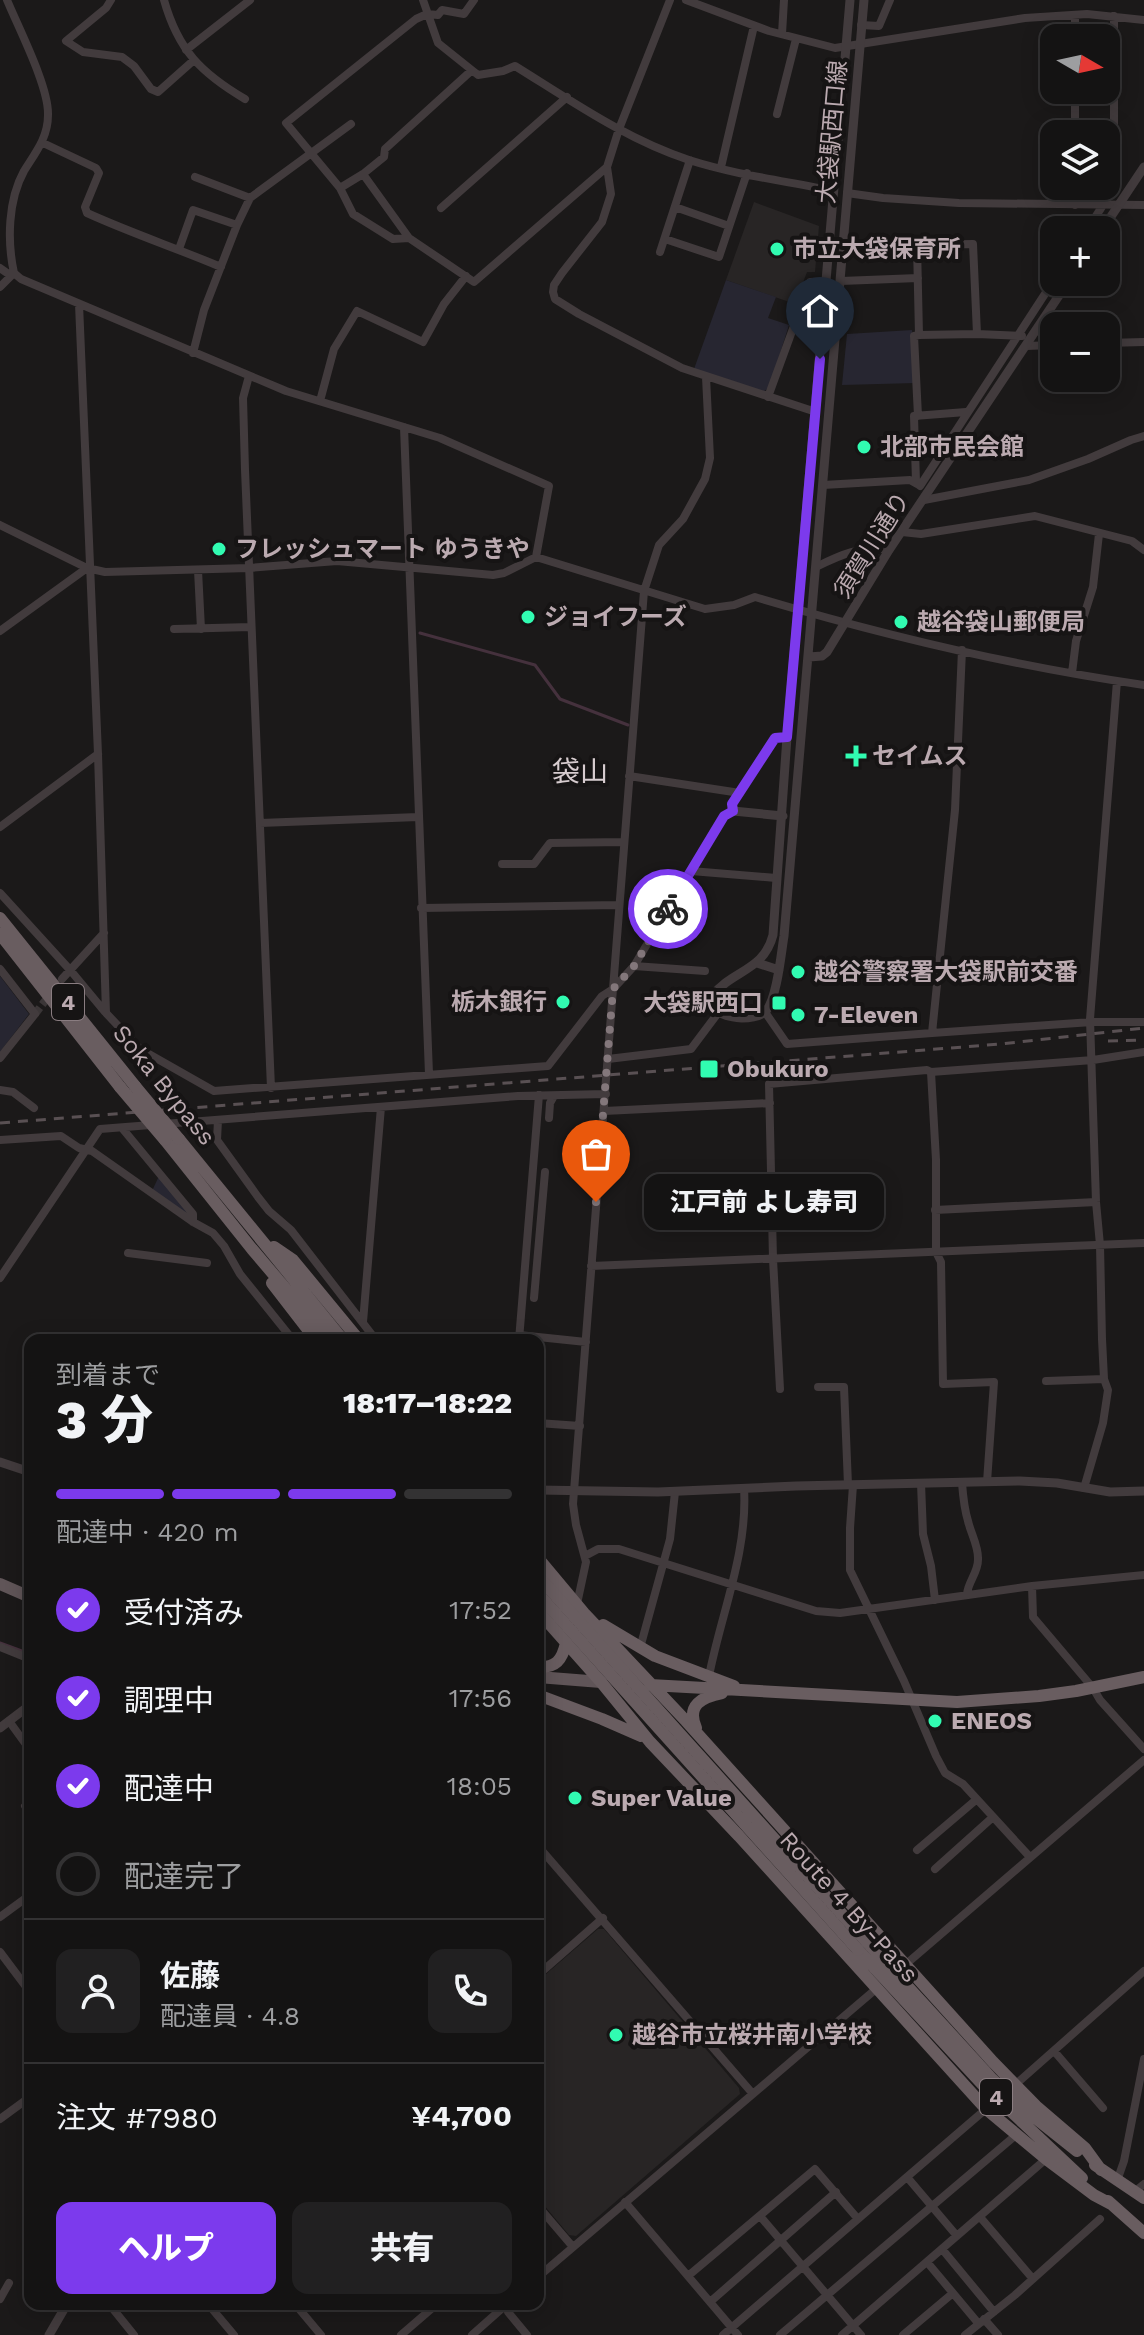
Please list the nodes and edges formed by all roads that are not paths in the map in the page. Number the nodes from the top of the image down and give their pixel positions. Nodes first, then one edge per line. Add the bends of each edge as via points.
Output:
1 (7, 0) edge
2 (111, 0) edge
3 (164, 0) edge
4 (250, 0) edge
5 (423, 0) edge
6 (474, 0) edge
7 (670, 0) edge
8 (686, 0) edge
9 (784, 0) edge
10 (850, 0) edge
11 (864, 0) edge
12 (890, 0) edge
13 (698, 2) edge
14 (427, 14) junction
15 (1075, 15) junction
16 (1114, 16) junction
17 (1144, 20) edge
18 (1075, 24) edge
19 (861, 25) junction
20 (754, 26) junction
21 (879, 26) junction
22 (782, 34) junction
23 (796, 39) junction
24 (872, 42) junction
25 (859, 45) junction
26 (846, 46) junction
27 (186, 50) junction
28 (194, 60) junction
29 (471, 71) junction
30 (567, 97) junction
31 (245, 99) dead end
32 (777, 114) dead end
33 (351, 124) dead end
34 (619, 129) junction
35 (43, 143) junction
36 (312, 154) junction
37 (690, 160) junction
38 (607, 167) junction
39 (721, 167) junction
40 (1144, 167) edge
41 (747, 173) junction
42 (363, 174) junction
43 (195, 177) dead end
44 (340, 188) junction
45 (834, 191) junction
46 (847, 193) junction
47 (250, 198) junction
48 (1075, 200) edge
49 (1075, 205) junction
50 (1144, 205) edge
51 (1103, 206) junction
52 (1118, 206) junction
53 (675, 207) junction
54 (441, 208) dead end
55 (1096, 216) edge
56 (1111, 216) edge
57 (237, 225) junction
58 (729, 226) junction
59 (409, 238) junction
60 (665, 239) junction
61 (179, 249) junction
62 (660, 252) dead end
63 (221, 267) junction
64 (0, 268) edge
65 (12, 274) junction
66 (466, 276) junction
67 (918, 278) junction
68 (827, 281) junction
69 (841, 281) junction
70 (0, 287) edge
71 (1044, 296) edge
72 (1059, 296) edge
73 (79, 304) junction
74 (977, 334) junction
75 (1019, 334) junction
76 (919, 335) junction
77 (1144, 342) edge
78 (1028, 343) junction
79 (1120, 343) edge
80 (1040, 344) edge
81 (193, 353) junction
82 (249, 376) junction
83 (706, 377) junction
84 (768, 397) junction
85 (320, 401) junction
86 (816, 412) junction
87 (966, 412) junction
88 (918, 416) junction
89 (404, 427) junction
90 (1144, 436) edge
91 (918, 484) junction
92 (823, 485) junction
93 (926, 496) junction
94 (0, 525) edge
95 (902, 532) junction
96 (1099, 534) junction
97 (889, 550) junction
98 (1144, 550) edge
99 (536, 557) junction
100 (410, 566) junction
101 (816, 567) junction
102 (89, 568) junction
103 (249, 568) junction
104 (198, 570) junction
105 (644, 591) junction
106 (798, 610) junction
107 (813, 614) junction
108 (847, 623) junction
109 (251, 627) junction
110 (174, 629) dead end
111 (201, 629) junction
112 (0, 631) edge
113 (962, 650) junction
114 (809, 657) junction
115 (1072, 673) junction
116 (1117, 681) junction
117 (1144, 685) edge
118 (787, 737) junction
119 (98, 754) junction
120 (629, 776) junction
121 (740, 793) junction
122 (733, 811) junction
123 (781, 815) junction
124 (418, 817) junction
125 (795, 817) junction
126 (260, 823) junction
127 (0, 827) edge
128 (624, 842) junction
129 (502, 864) dead end
130 (691, 871) junction
131 (776, 878) junction
132 (0, 893) edge
133 (618, 905) junction
134 (421, 908) junction
135 (0, 918) edge
136 (104, 933) junction
137 (0, 934) edge
138 (778, 935) junction
139 (757, 963) junction
140 (634, 966) junction
141 (0, 969) edge
142 (779, 970) junction
143 (71, 971) junction
144 (705, 971) dead end
145 (62, 979) dead end
146 (613, 989) junction
147 (765, 1012) junction
148 (106, 1013) junction
149 (718, 1013) junction
150 (1092, 1022) junction
151 (1144, 1022) edge
152 (932, 1033) junction
153 (1144, 1052) edge
154 (0, 1058) edge
155 (608, 1059) junction
156 (1093, 1060) junction
157 (931, 1072) junction
158 (429, 1074) junction
159 (271, 1088) junction
160 (0, 1090) edge
161 (606, 1094) junction
162 (539, 1095) junction
163 (554, 1096) junction
164 (770, 1103) junction
165 (381, 1107) junction
166 (34, 1108) dead end
167 (604, 1111) junction
168 (549, 1118) dead end
169 (218, 1120) junction
170 (122, 1128) junction
171 (0, 1140) edge
172 (86, 1150) junction
173 (545, 1172) dead end
174 (1096, 1202) junction
175 (935, 1210) junction
176 (193, 1222) junction
177 (528, 1223) junction
178 (540, 1224) junction
179 (265, 1241) junction
180 (1144, 1243) edge
181 (1100, 1245) junction
182 (252, 1249) junction
183 (936, 1252) junction
184 (128, 1253) dead end
185 (773, 1259) junction
186 (207, 1263) dead end
187 (591, 1266) junction
188 (0, 1278) edge
189 (534, 1298) dead end
190 (363, 1322) junction
191 (288, 1334) edge
192 (311, 1334) edge
193 (324, 1334) edge
194 (338, 1334) edge
195 (354, 1334) edge
196 (372, 1334) edge
197 (519, 1334) edge
198 (544, 1339) edge
199 (586, 1342) junction
200 (1104, 1379) junction
201 (1046, 1381) dead end
202 (780, 1385) dead end
203 (818, 1387) dead end
204 (544, 1423) edge
205 (580, 1426) junction
206 (0, 1462) edge
207 (24, 1470) edge
208 (987, 1482) junction
209 (921, 1483) junction
210 (962, 1483) junction
211 (850, 1485) junction
212 (744, 1488) junction
213 (1084, 1488) junction
214 (544, 1490) edge
215 (574, 1491) junction
216 (1144, 1491) edge
217 (675, 1492) junction
218 (585, 1556) junction
219 (663, 1564) junction
220 (544, 1565) edge
221 (1144, 1575) edge
222 (544, 1583) edge
223 (0, 1584) edge
224 (731, 1585) junction
225 (1032, 1586) junction
226 (24, 1594) edge
227 (967, 1594) junction
228 (544, 1600) edge
229 (935, 1600) junction
230 (580, 1608) junction
231 (869, 1608) junction
232 (544, 1618) edge
233 (566, 1643) junction
234 (0, 1647) edge
235 (640, 1648) junction
236 (24, 1657) edge
237 (544, 1667) edge
238 (709, 1676) junction
239 (544, 1677) edge
240 (1144, 1677) edge
241 (601, 1682) junction
242 (651, 1685) junction
243 (1093, 1688) junction
244 (740, 1689) junction
245 (544, 1697) edge
246 (912, 1701) junction
247 (24, 1710) edge
248 (9, 1721) junction
249 (0, 1728) edge
250 (699, 1735) junction
251 (24, 1742) edge
252 (650, 1742) junction
253 (1144, 1749) edge
254 (1144, 1760) edge
255 (746, 1789) junction
256 (977, 1799) junction
257 (718, 1814) junction
258 (993, 1817) junction
259 (917, 1850) dead end
260 (544, 1853) edge
261 (1029, 1856) junction
262 (935, 1869) dead end
263 (829, 1882) junction
264 (24, 1899) edge
265 (801, 1906) junction
266 (0, 1917) edge
267 (603, 1918) junction
268 (863, 1946) junction
269 (0, 1952) edge
270 (905, 1965) junction
271 (544, 1970) edge
272 (1144, 1971) edge
273 (24, 1984) edge
274 (876, 1989) junction
275 (1054, 2051) junction
276 (1144, 2059) edge
277 (1016, 2084) junction
278 (753, 2094) junction
279 (24, 2102) edge
280 (1103, 2108) dead end
281 (986, 2109) junction
282 (0, 2119) edge
283 (1016, 2135) junction
284 (1046, 2159) junction
285 (1101, 2170) junction
286 (907, 2177) junction
287 (1117, 2181) junction
288 (1141, 2191) edge
289 (836, 2192) junction
290 (625, 2202) junction
291 (1111, 2204) junction
292 (932, 2206) junction
293 (544, 2213) edge
294 (760, 2216) junction
295 (980, 2217) junction
296 (858, 2219) junction
297 (1100, 2219) dead end
298 (1144, 2233) edge
299 (957, 2236) junction
300 (780, 2240) junction
301 (573, 2247) junction
302 (942, 2249) junction
303 (927, 2262) junction
304 (803, 2267) junction
305 (544, 2272) edge
306 (688, 2276) junction
307 (1033, 2279) junction
308 (9, 2283) dead end
309 (953, 2293) junction
310 (827, 2295) junction
311 (0, 2299) edge
312 (710, 2302) junction
313 (64, 2310) edge
314 (114, 2310) edge
315 (213, 2310) edge
316 (300, 2310) edge
317 (430, 2310) edge
318 (500, 2310) edge
319 (508, 2310) edge
320 (994, 2312) junction
321 (981, 2321) junction
322 (853, 2326) junction
323 (735, 2331) edge
324 (49, 2335) edge
325 (134, 2335) edge
326 (234, 2335) edge
327 (321, 2335) edge
328 (401, 2335) edge
329 (472, 2335) edge
330 (527, 2335) edge
331 (723, 2335) edge
332 (780, 2335) edge
333 (842, 2335) edge
334 (861, 2335) edge
335 (903, 2335) edge
336 (965, 2335) edge
337 (998, 2335) edge

1 - 35 street via 48,99
2 - 28 street via 66,41 83,52 122,57 158,92
3 - 27 street
4 - 27 street
5 - 14 street
6 - 14 street via 464,14
7 - 34 street
8 - 13 street
9 - 22 street
10 - 26 street, 大袋駅西口線
11 - 19 street, 大袋駅西口線
12 - 21 street
13 - 20 street
14 - 29 street via 438,43
14 - 36 street via 286,123
15 - 16 street
15 - 18 street
15 - 24 street
16 - 17 street
16 - 51 street via 1114,188
19 - 21 street
19 - 25 street, 大袋駅西口線
20 - 22 street
20 - 39 street
21 - 24 street
22 - 23 street
23 - 26 street
23 - 32 street
24 - 25 street
25 - 26 street
25 - 46 street, 大袋駅西口線
26 - 45 street, 大袋駅西口線
27 - 28 street
28 - 31 street
29 - 30 street via 478,75 515,66
29 - 42 street
30 - 34 street
30 - 54 street
33 - 36 street
34 - 37 street
34 - 38 street
35 - 61 street via 96,168 87,213
35 - 65 street via 14,194
36 - 44 street
36 - 47 street
37 - 39 street
37 - 53 street
38 - 66 street via 474,282
38 - 83 street via 611,194 602,222 554,285 555,299 648,352
39 - 41 street
40 - 52 street
41 - 45 street
41 - 58 street
42 - 44 street
42 - 59 street
43 - 47 street
44 - 59 street via 353,214 393,239
45 - 68 street, 大袋駅西口線
46 - 49 street via 959,203
46 - 69 street, 大袋駅西口線
47 - 57 street
48 - 49 street
49 - 51 street
50 - 52 street
51 - 52 street
51 - 55 street
52 - 56 street
53 - 58 street
53 - 60 street
57 - 61 street via 193,210
57 - 63 street
58 - 60 street via 719,257
59 - 66 street
60 - 62 street
61 - 63 street
63 - 81 street
64 - 65 street
65 - 70 street
65 - 73 street
66 - 85 street via 423,342 357,311 334,349
67 - 69 street
67 - 74 street via 917,245 973,244
67 - 76 street
68 - 84 street via 810,282
68 - 86 street, 大袋駅西口線
69 - 92 street, 大袋駅西口線
71 - 75 street
72 - 78 street, 須賀川通り
73 - 81 street
73 - 102 street
74 - 75 street
74 - 76 street
75 - 78 street
75 - 87 street
76 - 88 street via 914,336
77 - 79 street
78 - 80 street
78 - 93 street, 須賀川通り
81 - 82 street
82 - 85 street
82 - 103 street via 243,398
83 - 84 street
83 - 105 street via 710,458 705,479 683,519 659,545
84 - 86 street
85 - 89 street
86 - 106 street, 大袋駅西口線
87 - 88 street
87 - 91 street
88 - 91 street
89 - 99 street via 549,486
89 - 100 street
90 - 93 street via 1029,480
91 - 92 street
91 - 93 street
92 - 101 street, 大袋駅西口線
93 - 95 street, 須賀川通り
94 - 102 street
95 - 96 street via 921,534 1035,516
95 - 97 street, 須賀川通り
96 - 98 street via 1132,541
96 - 115 street via 1093,587
97 - 101 street via 846,552
97 - 108 street, 須賀川通り
99 - 100 street via 493,575
99 - 105 street
100 - 103 street via 337,561
100 - 124 street
101 - 107 street, 大袋駅西口線
102 - 104 street
102 - 112 street
102 - 119 street
103 - 104 street
103 - 109 street
104 - 111 street
105 - 106 street via 705,609 755,597
105 - 120 street
106 - 107 street
106 - 118 street, 大袋駅西口線
107 - 108 street
107 - 114 street, 大袋駅西口線
108 - 113 street
108 - 114 street, 須賀川通り via 827,652
109 - 111 street
109 - 126 street
110 - 111 street
113 - 115 street
113 - 152 street via 955,810
114 - 125 street, 大袋駅西口線
115 - 116 street
116 - 117 street
116 - 150 street
118 - 121 street via 775,738
118 - 123 street, 大袋駅西口線
119 - 127 street
119 - 136 street
120 - 121 street
120 - 128 street
121 - 122 street
122 - 123 street
122 - 130 street via 724,816
123 - 125 street
123 - 131 street, 大袋駅西口線
124 - 126 street
124 - 134 street
125 - 138 street, 大袋駅西口線
126 - 159 street
128 - 129 street via 550,843 534,864
128 - 133 street
130 - 131 street
130 - 140 street
131 - 138 street, 大袋駅西口線
132 - 143 street
133 - 134 street
133 - 146 street
134 - 158 street
135 - 179 highway, Soka Bypass / 4, bridge
136 - 143 street
136 - 148 street
137 - 182 highway, Soka Bypass / 4, bridge
138 - 139 street
138 - 142 street
139 - 142 street
139 - 149 street via 715,992 712,1002
140 - 144 street
140 - 146 street
141 - 154 street via 35,1014
142 - 147 street
143 - 145 street
143 - 148 street
146 - 155 street
146 - 158 street via 548,1066
147 - 149 street via 749,1018
147 - 152 street via 787,1044
148 - 159 street via 140,1049 214,1091
149 - 155 street via 691,1049
150 - 151 street
150 - 152 street
150 - 156 street
153 - 156 street
155 - 161 street
156 - 157 street
156 - 174 street
157 - 164 street via 769,1084
157 - 175 street
158 - 159 street
160 - 166 street via 13,1092
161 - 163 street
161 - 167 street
162 - 163 street
162 - 165 street
162 - 177 street
163 - 168 street
164 - 167 street
164 - 185 street
165 - 169 street
165 - 190 street
167 - 187 street
169 - 170 street
169 - 190 street via 217,1140
170 - 172 street via 100,1129
170 - 176 street via 193,1214
171 - 172 street via 61,1136
172 - 176 street
172 - 188 street
173 - 178 street
174 - 175 street
174 - 181 street
175 - 183 street
176 - 191 street via 213,1233
177 - 178 street
177 - 197 street
178 - 189 street
179 - 194 highway, 4
179 - 195 highway, 4 via 293,1260
180 - 181 street
181 - 183 street
181 - 200 street
182 - 192 highway, 4
182 - 193 highway, 4
183 - 185 street
183 - 208 street via 941,1262 943,1384 994,1382
184 - 186 street
185 - 187 street
185 - 202 street
187 - 199 street
190 - 196 street
198 - 199 street
199 - 205 street
200 - 201 street
200 - 213 street via 1108,1390 1103,1423
203 - 211 street via 844,1387
204 - 205 street
205 - 215 street
206 - 207 street
208 - 210 street
208 - 213 street
209 - 210 street
209 - 211 street
209 - 229 street via 923,1534
210 - 227 street via 979,1559
211 - 212 street
211 - 231 street via 850,1570
212 - 217 street
212 - 224 street via 741,1543
213 - 216 street
214 - 215 street
215 - 217 street
215 - 218 street via 573,1511
217 - 219 street
218 - 219 street via 609,1548
218 - 230 street
219 - 224 street
219 - 235 street
220 - 230 highway
221 - 225 street
222 - 268 highway, Route 4 By-Pass / 4, bridge
223 - 226 main road
224 - 231 street via 816,1611
224 - 238 street
225 - 227 street
225 - 243 street via 1033,1617
227 - 229 street
228 - 268 highway, Route 4 By-Pass / 4, bridge
229 - 231 street
230 - 235 highway
230 - 242 highway
231 - 246 street
232 - 233 highway
233 - 237 highway via 557,1663
233 - 241 highway
234 - 236 street
235 - 238 highway
238 - 244 highway
239 - 241 main road
240 - 243 highway
241 - 242 highway
241 - 252 highway
242 - 244 highway
242 - 250 highway
243 - 246 highway via 995,1700
243 - 253 street
244 - 246 highway
244 - 250 highway via 699,1701 692,1720
245 - 252 highway
246 - 256 street via 945,1773
247 - 248 street
248 - 249 street
248 - 251 street
250 - 255 highway
252 - 257 highway
254 - 261 street
255 - 257 street
255 - 263 highway
256 - 258 street
256 - 259 street
257 - 265 highway
258 - 261 street
258 - 262 street
260 - 267 street
261 - 270 street
263 - 265 street
263 - 270 highway
264 - 266 street
265 - 274 highway
267 - 271 street
267 - 278 street
268 - 285 highway, Route 4 By-Pass / 4 via 992,2079
268 - 291 highway, Route 4 By-Pass / 4 via 983,2085
269 - 273 street
270 - 277 highway
272 - 275 street
274 - 278 street
274 - 281 highway
275 - 277 street
275 - 280 street
276 - 287 street
277 - 285 highway via 1085,2148
278 - 290 street
279 - 282 street
281 - 283 highway
281 - 286 street
283 - 284 highway
283 - 292 street
284 - 291 highway
284 - 295 street
285 - 287 highway, Route 4 By-Pass / 4
286 - 292 street
286 - 296 street
287 - 288 highway, Route 4 By-Pass / 4
289 - 294 street via 815,2169
289 - 296 street
289 - 300 street
290 - 301 street
290 - 306 street
291 - 298 highway, Route 4 By-Pass / 4
292 - 299 street
292 - 310 street
293 - 301 street
294 - 300 street
294 - 306 street
295 - 299 street
295 - 307 street
296 - 304 street
297 - 307 street
299 - 302 street
300 - 304 street
300 - 312 street
301 - 305 street
302 - 303 street
302 - 320 street
303 - 309 street
303 - 322 street
304 - 310 street
304 - 323 street
306 - 312 street
307 - 320 street
308 - 311 street
309 - 321 street
309 - 335 street
310 - 322 street
310 - 332 street
312 - 323 street
313 - 324 street
314 - 325 street
315 - 326 street
316 - 327 street
317 - 328 street
318 - 329 street
319 - 330 street
320 - 321 street
321 - 336 street
321 - 337 street
322 - 333 street
322 - 334 street
323 - 331 street

